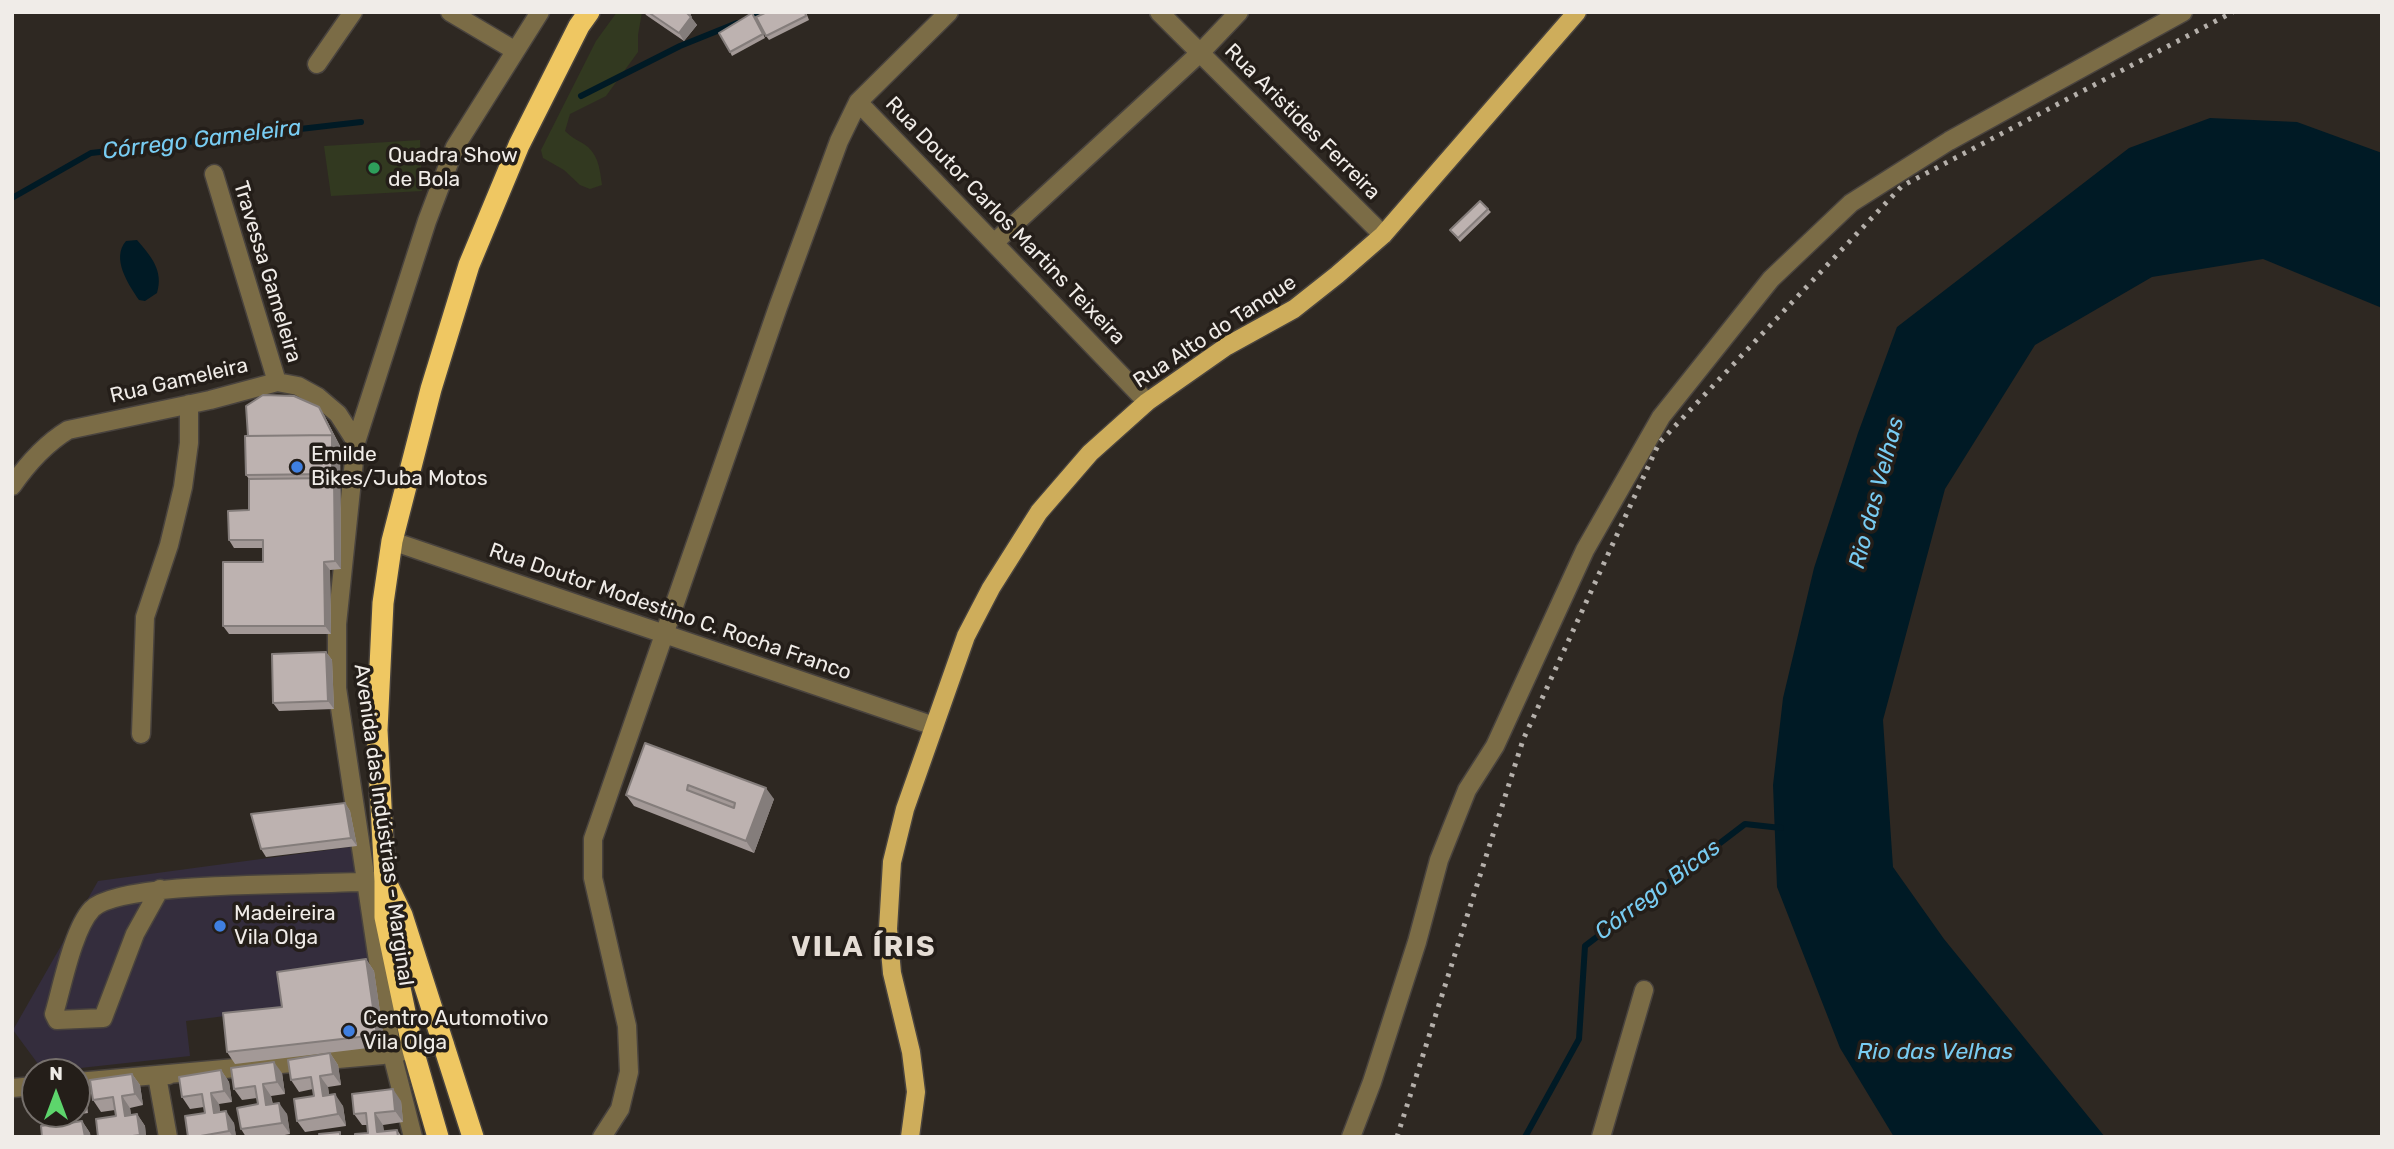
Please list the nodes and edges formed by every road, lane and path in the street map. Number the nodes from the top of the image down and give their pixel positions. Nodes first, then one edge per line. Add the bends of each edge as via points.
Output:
1 (353, 12) edge
2 (450, 12) edge
3 (540, 12) edge
4 (589, 12) edge
5 (949, 12) edge
6 (1159, 12) edge
7 (1239, 12) edge
8 (1577, 12) edge
9 (2183, 12) edge
10 (514, 50) junction
11 (1200, 52) junction
12 (317, 64) dead end
13 (858, 102) junction
14 (214, 174) dead end
15 (1383, 235) junction
16 (995, 242) junction
17 (277, 382) junction
18 (1147, 402) junction
19 (190, 404) junction
20 (356, 442) junction
21 (12, 486) edge
22 (392, 541) junction
23 (665, 634) junction
24 (934, 726) junction
25 (141, 734) dead end
26 (376, 881) junction
27 (160, 889) junction
28 (1644, 990) dead end
29 (445, 1044) junction
30 (403, 1052) junction
31 (169, 1074) junction
32 (91, 1081) edge
33 (168, 1137) edge
34 (413, 1137) edge
35 (438, 1137) edge
36 (473, 1137) edge
37 (602, 1137) edge
38 (910, 1137) edge
39 (1351, 1137) edge
40 (1601, 1137) edge

1 - 12 street
2 - 10 street
3 - 10 street, Avenida das Indústrias - Marginal
4 - 22 highway via 519,145 469,265
5 - 13 street
6 - 11 street, Rua Aristides Ferreira
7 - 11 street
8 - 15 main road, Rua Alto do Tanque
9 - 39 street via 1949,141 1851,203 1771,279 1661,417 1586,550 1495,746 1467,790 1439,860 1409,967
10 - 20 street, Avenida das Indústrias - Marginal via 455,147
11 - 15 street, Rua Aristides Ferreira
11 - 16 street
13 - 16 street, Rua Doutor Carlos Martins Teixeira
13 - 23 street via 839,141 778,307
14 - 17 street, Travessa Gameleira
15 - 18 main road, Rua Alto do Tanque via 1294,309 1227,346
16 - 18 street, Rua Doutor Carlos Martins Teixeira
17 - 19 street, Rua Gameleira
17 - 20 street, Rua Gameleira via 318,397 338,414
18 - 24 main road, Rua Alto do Tanque via 1090,453 1039,512 966,636
19 - 21 street, Rua Gameleira via 68,430 49,442
19 - 25 street via 183,487 145,617
20 - 26 street, Avenida das Indústrias - Marginal via 337,624 337,688
22 - 23 street, Rua Doutor Modestino C. Rocha Franco
22 - 26 highway via 383,603 377,730
23 - 24 street, Rua Doutor Modestino C. Rocha Franco
23 - 37 street via 593,839 593,878 627,1026 629,1072 620,1109
24 - 38 main road, Rua Alto do Tanque via 892,862 888,929 892,973 916,1092
26 - 27 street
26 - 29 highway via 402,915
26 - 30 highway via 378,917
27 - 27 street via 108,899 89,912 62,985 54,1014 57,1020 103,1018 135,934
28 - 40 street
29 - 30 street
29 - 36 highway
30 - 31 street
30 - 34 street
30 - 35 highway
31 - 32 street
31 - 33 street via 158,1076

